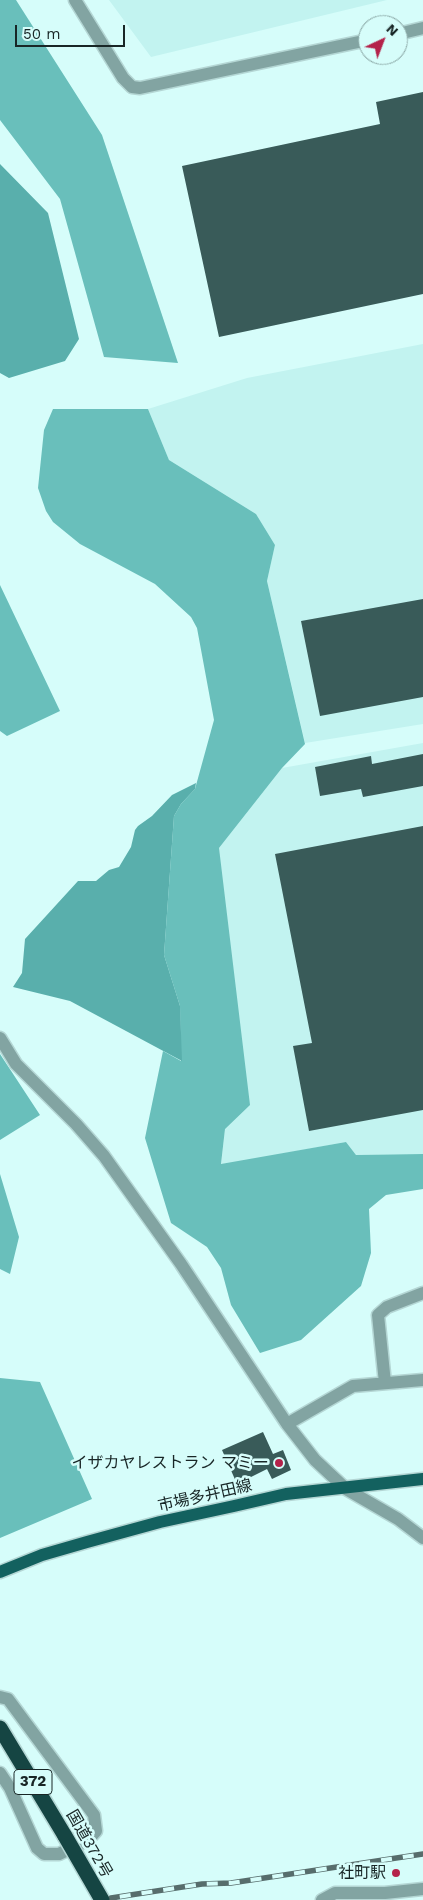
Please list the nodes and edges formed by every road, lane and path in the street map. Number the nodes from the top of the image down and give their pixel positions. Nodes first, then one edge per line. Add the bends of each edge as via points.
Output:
1 (75, 0) edge
2 (423, 28) edge
3 (408, 32) edge
4 (358, 42) edge
5 (0, 1038) edge
6 (423, 1292) edge
7 (423, 1380) edge
8 (384, 1383) junction
9 (287, 1424) junction
10 (423, 1479) edge
11 (346, 1489) junction
12 (423, 1538) edge
13 (0, 1572) edge
14 (0, 1697) edge
15 (0, 1728) edge
16 (0, 1773) edge
17 (423, 1889) edge
18 (381, 1896) edge
19 (102, 1900) edge
20 (322, 1900) edge

1 - 4 street via 123,78 132,87 140,88
2 - 3 street
5 - 9 street via 16,1064 76,1124 109,1163 181,1264
6 - 8 street via 387,1306 378,1315
7 - 8 street
8 - 9 street via 353,1386
9 - 11 street via 315,1460
10 - 11 main road, 市場多井田線
11 - 12 street via 398,1519
11 - 13 main road, 市場多井田線 via 286,1494 160,1522 42,1555
14 - 16 street via 8,1699 94,1816 96,1831 88,1840 59,1854 44,1854 37,1848
15 - 19 highway, 国道372号 / 372, bridge
17 - 18 street
18 - 20 street via 335,1893

